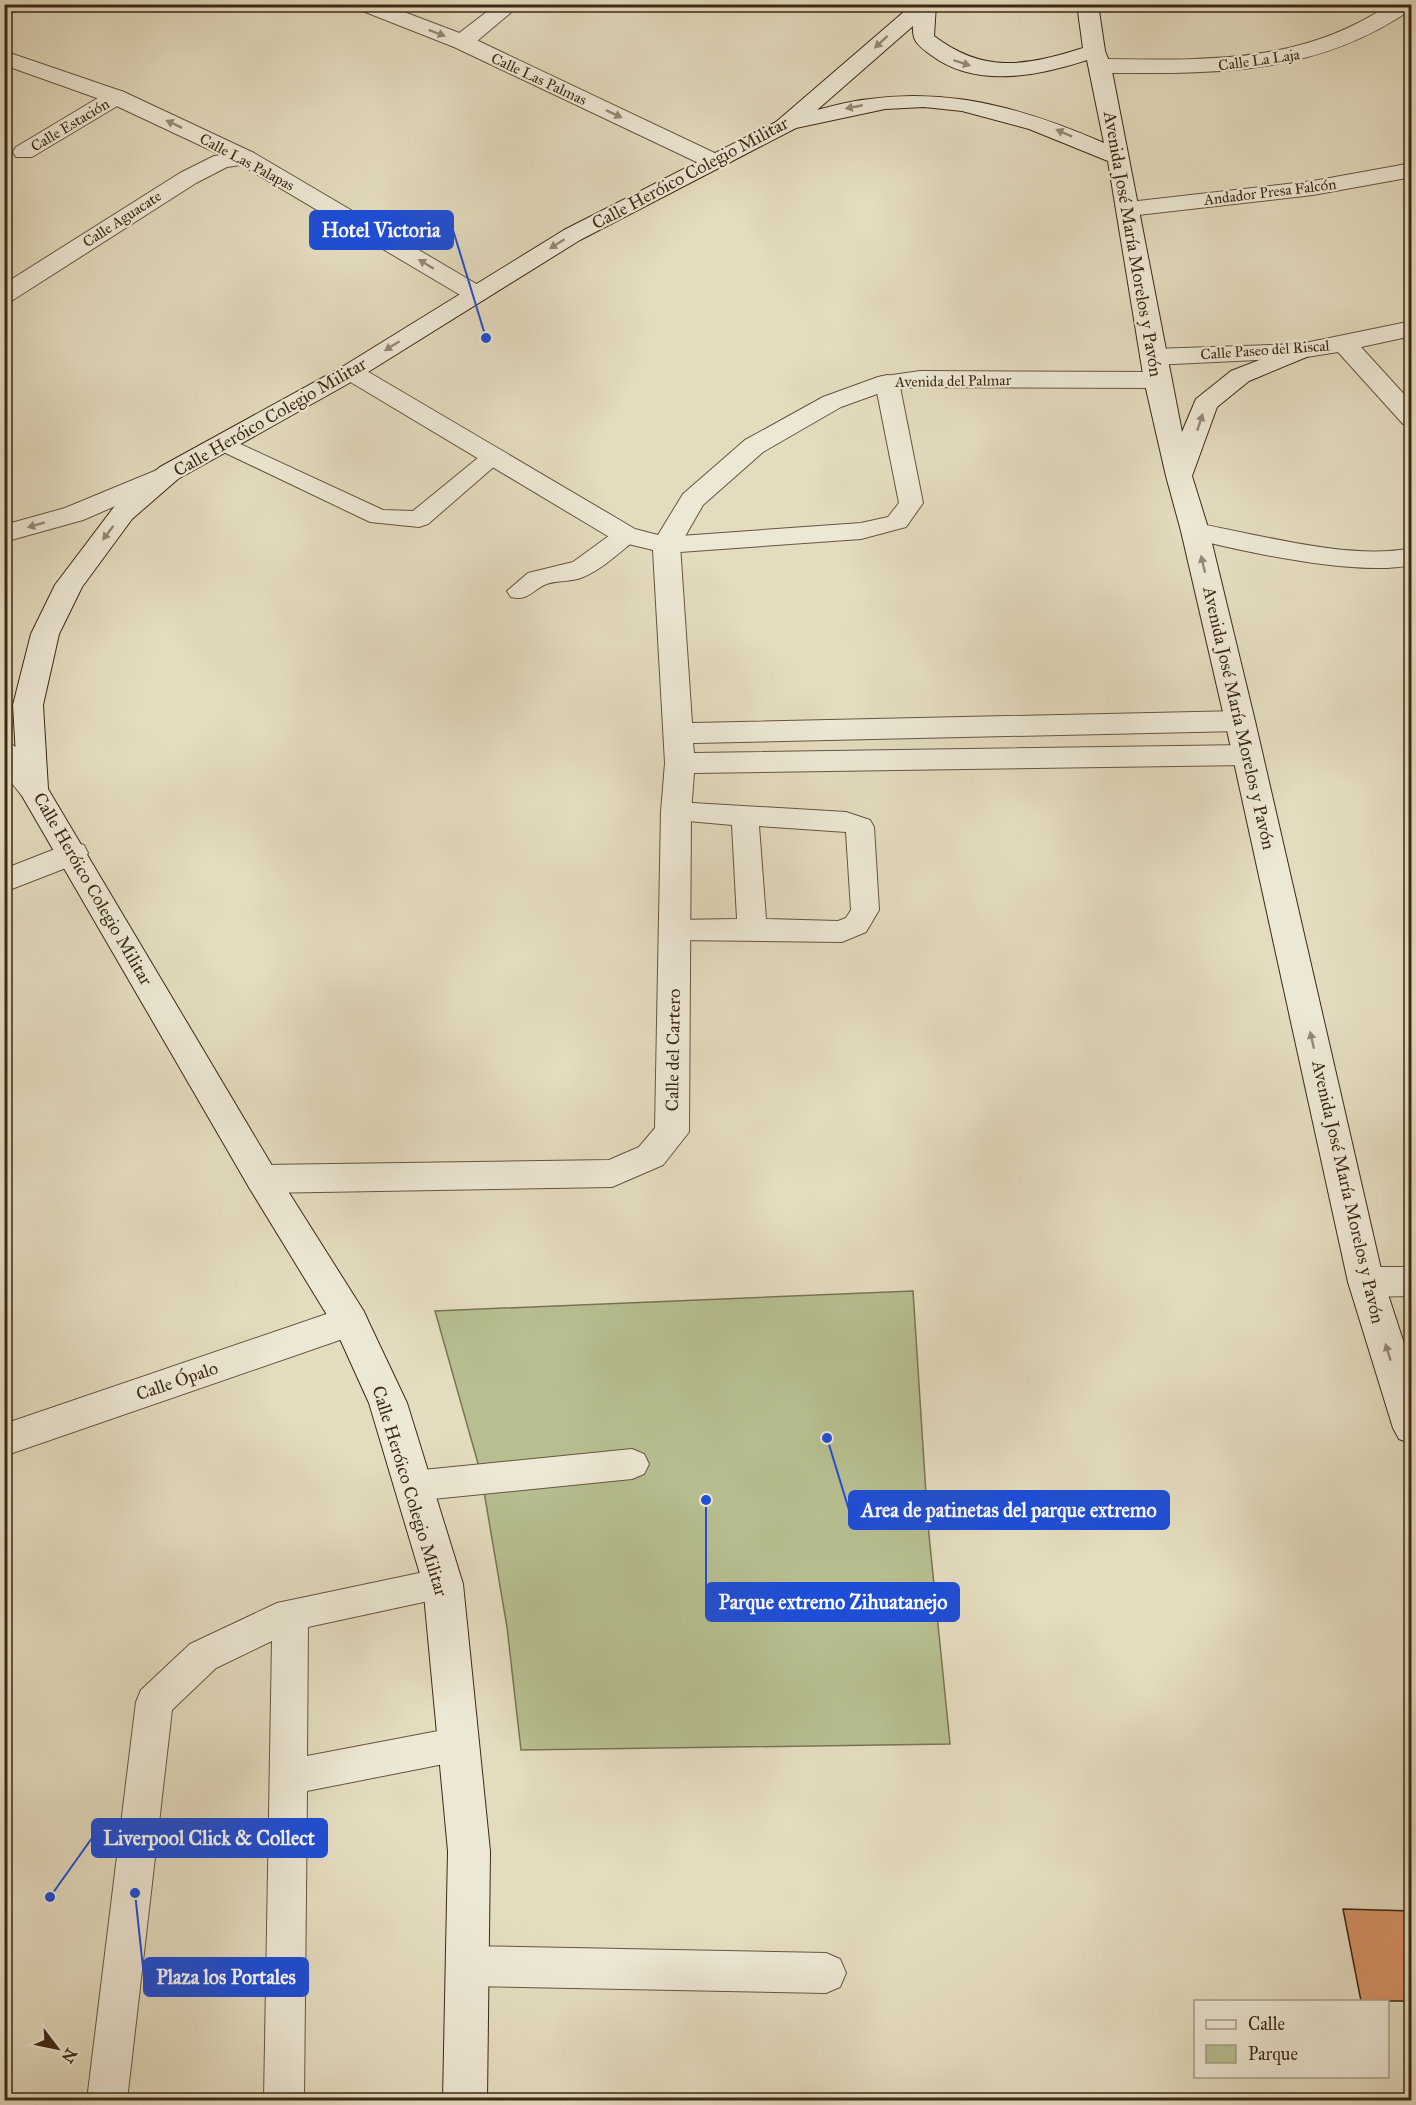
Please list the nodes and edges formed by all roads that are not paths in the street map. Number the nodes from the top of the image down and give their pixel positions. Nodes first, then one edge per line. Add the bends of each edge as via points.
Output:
1 (16, 4) edge
2 (362, 4) edge
3 (512, 4) edge
4 (1087, 4) edge
5 (1405, 4) edge
6 (925, 6) edge
7 (4, 10) edge
8 (462, 42) junction
9 (1097, 59) junction
10 (8, 62) edge
11 (116, 97) junction
12 (784, 127) junction
13 (24, 152) dead end
14 (1118, 157) junction
15 (246, 158) junction
16 (713, 161) junction
17 (1412, 170) edge
18 (1129, 209) junction
19 (476, 294) junction
20 (4, 295) edge
21 (1412, 328) edge
22 (1344, 344) junction
23 (1300, 351) junction
24 (1155, 369) junction
25 (351, 372) junction
26 (888, 382) junction
27 (1412, 419) edge
28 (223, 443) junction
29 (492, 458) junction
30 (169, 473) junction
31 (1179, 476) junction
32 (1195, 531) junction
33 (4, 534) edge
34 (626, 535) junction
35 (666, 545) junction
36 (1412, 556) edge
37 (520, 591) dead end
38 (1240, 721) junction
39 (680, 748) junction
40 (4, 751) edge
41 (1248, 754) junction
42 (33, 789) junction
43 (676, 812) junction
44 (744, 816) junction
45 (73, 853) junction
46 (4, 880) edge
47 (752, 929) junction
48 (675, 930) junction
49 (262, 1179) junction
50 (1412, 1281) edge
51 (1366, 1282) junction
52 (350, 1321) junction
53 (1412, 1428) edge
54 (4, 1440) edge
55 (632, 1464) dead end
56 (413, 1486) junction
57 (442, 1584) junction
58 (290, 1614) junction
59 (459, 1744) junction
60 (288, 1777) junction
61 (467, 1966) junction
62 (826, 1973) dead end
63 (107, 2100) edge
64 (284, 2100) edge
65 (465, 2100) edge

1 - 7 street
2 -> 8 street, Calle Las Palmas
3 - 8 street
4 - 9 street, Avenida José María Morelos y Pavón
5 - 9 street, Calle La Laja via 1381,24 1316,52 1212,66
6 -> 9 street, Calle La Laja via 923,38 942,56 977,68 1012,72
6 -> 12 street, Calle Heróico Colegio Militar
8 -> 16 street, Calle Las Palmas
9 - 14 street, Avenida José María Morelos y Pavón
10 - 11 street, Calle Las Palapas
11 - 13 street, Calle Estación
15 -> 11 street, Calle Las Palapas
14 -> 12 street via 1053,128 968,103 927,100 872,104 824,113
12 - 16 street, Calle Heróico Colegio Militar
14 - 18 street, Avenida José María Morelos y Pavón
19 -> 15 street, Calle Las Palapas
15 - 20 street, Calle Aguacate via 222,161 188,178
16 -> 19 street, Calle Heróico Colegio Militar via 572,235
17 - 18 street, Andador Presa Falcón via 1313,188
18 - 24 street, Avenida José María Morelos y Pavón
19 -> 25 street, Calle Heróico Colegio Militar
21 - 22 street, Calle Paseo del Riscal
22 - 23 street, Calle Paseo del Riscal
22 - 27 street
23 - 24 street, Calle Paseo del Riscal
31 -> 23 street via 1205,404 1240,376
24 - 26 street, Avenida del Palmar
24 - 31 street, Avenida José María Morelos y Pavón
25 - 28 street, Calle Heróico Colegio Militar
25 - 29 street
26 - 35 street, Avenida del Palmar via 832,402 754,446 692,500
26 - 35 lane via 911,503 897,522 861,531
28 - 29 lane via 379,517 419,519
28 - 30 street, Calle Heróico Colegio Militar
29 - 34 street
30 -> 33 street via 74,514
30 -> 42 street, Calle Heróico Colegio Militar via 123,513 75,576 45,634 28,705
31 - 32 street, Avenida José María Morelos y Pavón
32 - 36 street via 1341,557 1396,561
38 -> 32 street, Avenida José María Morelos y Pavón
34 - 35 street
34 - 37 lane via 577,570 544,573
35 - 39 street, Calle del Cartero
38 - 39 street
38 - 41 street, Avenida José María Morelos y Pavón
39 - 41 street
39 - 43 street, Calle del Cartero
40 - 42 street
51 -> 41 street, Avenida José María Morelos y Pavón
42 - 45 street, Calle Heróico Colegio Militar
43 - 44 lane
43 - 48 street, Calle del Cartero
44 - 47 lane
44 - 47 lane via 846,822 860,827 865,910 856,925 843,932
45 - 46 street
45 - 49 street, Calle Heróico Colegio Militar
47 - 48 lane
48 - 49 street, Calle del Cartero via 672,1132 651,1156 612,1173
49 - 52 street, Calle Heróico Colegio Militar
50 - 51 street
53 -> 51 street, Avenida José María Morelos y Pavón
52 - 54 street, Calle Ópalo
52 - 56 street, Calle Heróico Colegio Militar via 388,1403
55 - 56 lane
56 - 57 street, Calle Heróico Colegio Militar
57 - 58 lane
57 - 59 street, Calle Heróico Colegio Militar
58 - 60 lane
58 - 63 lane via 203,1656 154,1702
59 - 60 lane
59 - 61 street, Calle Heróico Colegio Militar via 470,1851
60 - 64 lane
61 - 62 lane
61 - 65 street, Calle Heróico Colegio Militar

